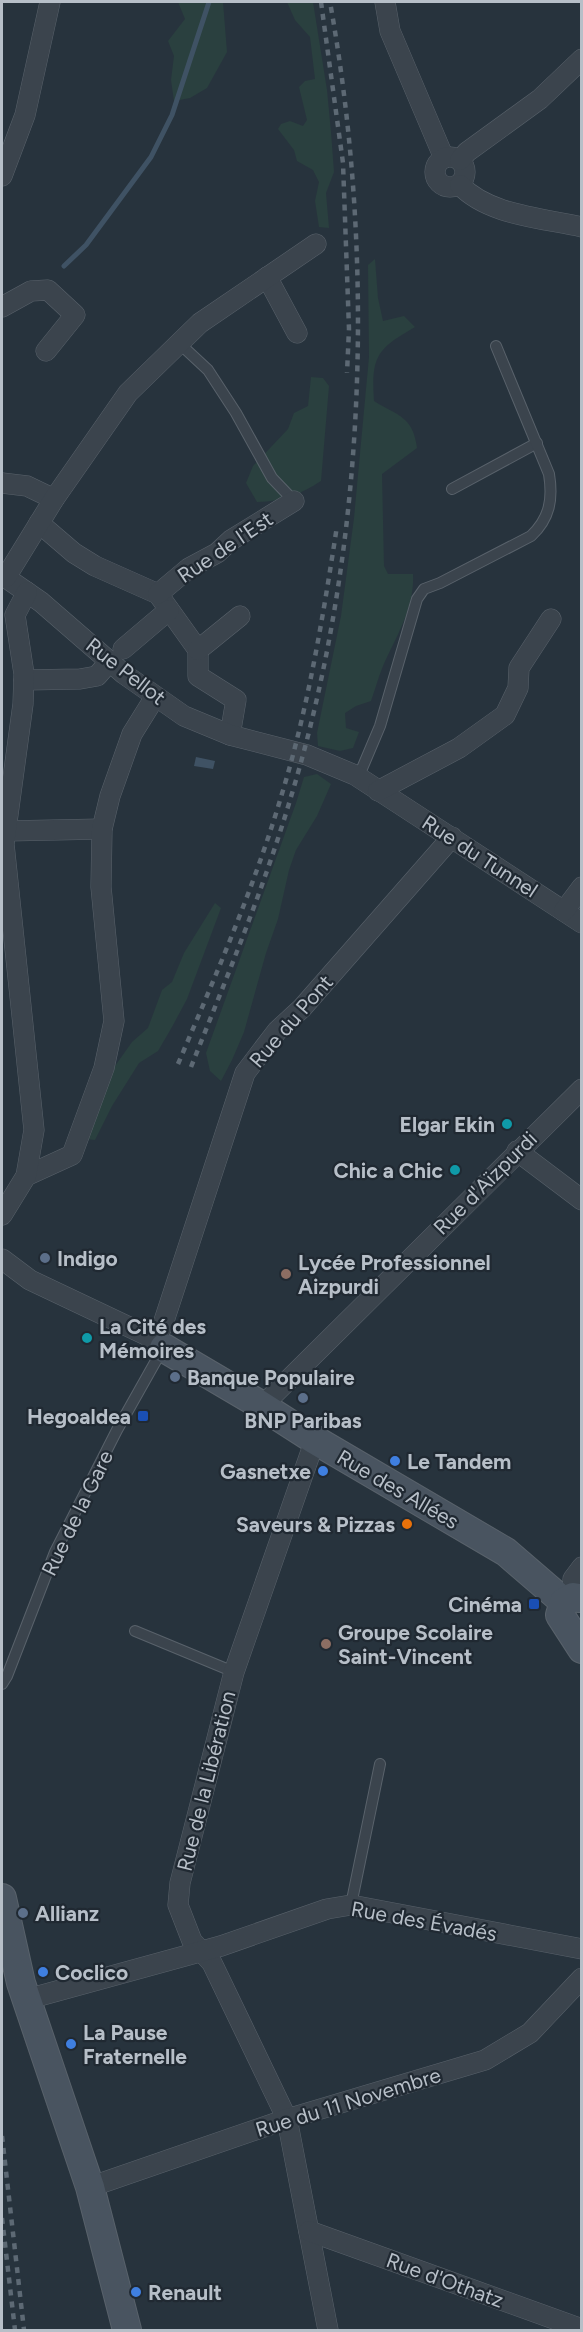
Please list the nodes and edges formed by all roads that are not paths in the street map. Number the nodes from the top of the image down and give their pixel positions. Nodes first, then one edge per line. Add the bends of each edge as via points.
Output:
1 (50, 2) edge
2 (385, 2) edge
3 (582, 59) edge
4 (452, 159) junction
5 (2, 176) edge
6 (460, 185) junction
7 (582, 227) edge
8 (316, 244) dead end
9 (267, 277) junction
10 (2, 307) edge
11 (297, 333) dead end
12 (179, 343) junction
13 (496, 346) dead end
14 (46, 351) dead end
15 (537, 442) junction
16 (2, 483) edge
17 (452, 489) dead end
18 (54, 499) junction
19 (294, 501) joint
20 (39, 523) junction
21 (4, 576) edge
22 (27, 592) junction
23 (164, 602) junction
24 (240, 616) dead end
25 (551, 619) dead end
26 (198, 650) junction
27 (116, 655) junction
28 (24, 680) junction
29 (155, 697) junction
30 (230, 735) junction
31 (10, 739) edge
32 (263, 744) joint
33 (358, 777) junction
34 (378, 791) junction
35 (102, 829) junction
36 (6, 831) junction
37 (452, 837) junction
38 (582, 887) edge
39 (564, 911) junction
40 (582, 923) edge
41 (582, 1089) edge
42 (516, 1151) junction
43 (27, 1176) junction
44 (582, 1200) edge
45 (2, 1215) edge
46 (2, 1259) edge
47 (159, 1344) junction
48 (262, 1406) junction
49 (315, 1440) junction
50 (572, 1590) edge
51 (135, 1631) dead end
52 (582, 1649) edge
53 (234, 1672) junction
54 (2, 1684) edge
55 (380, 1764) dead end
56 (2, 1898) edge
57 (351, 1905) junction
58 (582, 1949) edge
59 (201, 1951) junction
60 (582, 1978) edge
61 (28, 1999) junction
62 (287, 2119) junction
63 (90, 2187) junction
64 (309, 2231) junction
65 (582, 2329) edge
66 (126, 2331) edge
67 (328, 2331) edge

1 - 5 street via 25,115
2 - 4 street via 390,31
3 - 4 street via 540,99
4 - 6 street via 465,168
4 - 6 street via 438,163 437,180 451,188
6 - 7 street via 492,207
8 - 9 street
9 - 11 street
9 - 12 street via 200,323
10 - 14 street via 31,291 48,290 75,315
12 - 18 street via 128,393
12 - 19 lane via 208,370 272,478
13 - 15 lane
15 - 17 lane
15 - 33 lane via 552,495 540,527 531,536 424,589 414,608 380,726
16 - 18 street via 27,486
18 - 20 street
19 - 23 street, Rue de l'Est via 189,568
20 - 21 street
20 - 23 street via 74,553
21 - 22 street, Rue Pellot
22 - 27 street, Rue Pellot
22 - 28 street via 15,615
23 - 26 street
23 - 27 street, Rue de l'Est
24 - 26 street
25 - 34 street via 519,668 518,688 505,715 459,748
26 - 30 street via 198,676 236,699
27 - 28 street, Rue de l'Est via 97,676
27 - 29 street, Rue Pellot
28 - 31 street
29 - 30 street, Rue Pellot via 184,716
29 - 35 street via 132,734
30 - 32 street, Rue Pellot
31 - 36 street
32 - 33 street, Rue du Tunnel via 307,755
33 - 34 street, Rue du Tunnel
34 - 37 street, Rue du Tunnel
35 - 36 street
35 - 43 street via 101,887 114,1021 104,1068 72,1155
36 - 43 street via 4,844 34,1130
37 - 39 street, Rue du Tunnel
37 - 47 street, Rue du Pont via 245,1073
38 - 39 street
39 - 40 street, Rue du Tunnel
41 - 42 street, Rue d'Aïzpurdi
42 - 44 street
42 - 48 street, Rue d'Aïzpurdi
43 - 45 street
46 - 47 street via 30,1280
47 - 48 street, Rue des Allées
47 - 54 lane, Rue de la Gare via 55,1552
48 - 49 street, Rue des Allées
49 - 50 street, Rue des Allées
49 - 53 street, Rue de la Libération
50 - 52 street via 560,1616
51 - 53 lane
53 - 59 street, Rue de la Libération via 180,1883 178,1905 192,1941
55 - 57 lane
56 - 61 street
57 - 58 street, Rue des Évadés
57 - 59 street, Rue des Évadés via 327,1909
59 - 61 street
59 - 62 street, Rue de la Libération via 212,1963
60 - 62 street, Rue du 11 Novembre via 530,2033 485,2060
61 - 63 street
62 - 63 street, Rue du 11 Novembre
62 - 64 street, Rue de la Libération
63 - 66 street
64 - 65 street, Rue d'Othatz
64 - 67 street, Rue de la Libération

